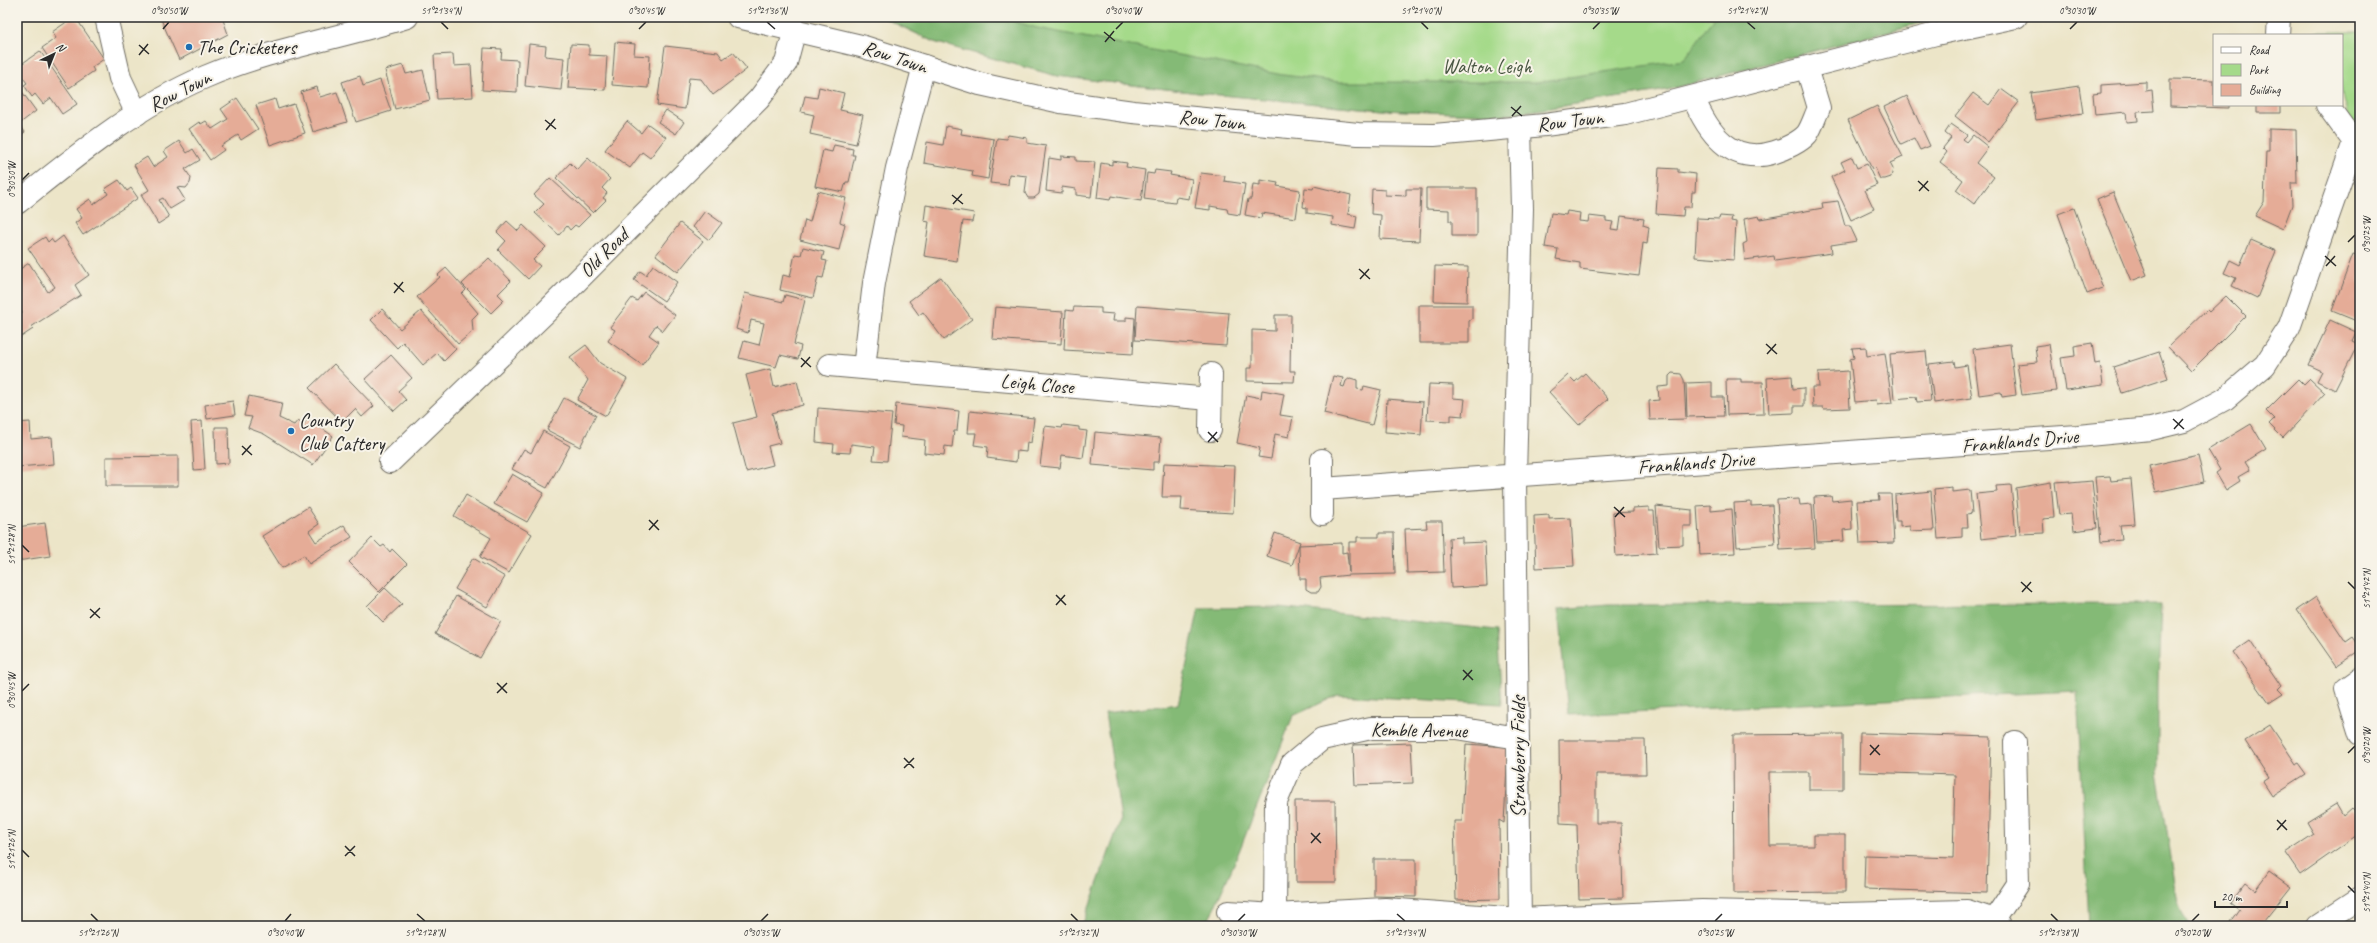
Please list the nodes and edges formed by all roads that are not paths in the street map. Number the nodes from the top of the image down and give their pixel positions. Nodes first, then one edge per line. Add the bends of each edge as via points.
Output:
1 (106, 17) edge
2 (407, 17) edge
3 (738, 17) edge
4 (2016, 17) edge
5 (2279, 17) edge
6 (795, 30) junction
7 (2278, 34) edge
8 (924, 66) junction
9 (1807, 68) junction
10 (1693, 97) junction
11 (2328, 106) edge
12 (137, 114) junction
13 (1520, 127) junction
14 (2357, 142) edge
15 (17, 203) edge
16 (829, 365) dead end
17 (864, 368) junction
18 (1211, 374) dead end
19 (1210, 400) junction
20 (1210, 430) dead end
21 (1322, 460) dead end
22 (390, 462) dead end
23 (1515, 476) junction
24 (1322, 489) junction
25 (1322, 514) dead end
26 (2360, 679) edge
27 (2360, 734) edge
28 (1518, 738) junction
29 (2015, 742) dead end
30 (2360, 898) edge
31 (1228, 912) dead end
32 (1275, 915) junction
33 (1384, 918) edge
34 (1638, 920) edge
35 (1842, 920) edge
36 (1520, 922) edge
37 (1997, 923) edge
38 (2316, 926) edge

1 - 12 street, Row Town via 120,78
2 - 12 street, Row Town via 260,56 204,77
3 - 6 street, Row Town
4 - 9 street, Row Town via 1936,34
5 - 7 street
6 - 8 street, Row Town via 861,46
6 - 22 street, Old Road via 786,62 759,99 545,313
8 - 13 street, Row Town via 980,84 1061,102 1149,114 1358,134 1434,135
8 - 17 street via 897,168 874,283
9 - 10 street, Row Town
9 - 10 street via 1819,108 1807,134 1784,149 1761,156 1740,154 1720,141 1703,122
10 - 13 street, Row Town via 1625,114
11 - 14 street, Franklands Drive
12 - 15 street, Row Town
13 - 23 street via 1522,209
14 - 23 street, Franklands Drive via 2289,328 2265,365 2225,399 2184,421 2151,429 2078,436
16 - 17 street, Leigh Close
17 - 19 street, Leigh Close
18 - 19 street
19 - 20 street
21 - 24 street
23 - 24 street, Franklands Drive
23 - 28 street, Strawberry Fields
24 - 25 street
26 - 27 street via 2346,690
28 - 32 street, Kemble Avenue via 1458,728 1371,728 1322,739 1292,764 1276,802
28 - 36 street, Strawberry Fields
29 - 37 street via 2018,884
30 - 38 street
31 - 32 street
32 - 33 street
33 - 36 street
34 - 35 street via 1702,911
34 - 36 street
35 - 37 street via 1967,911

